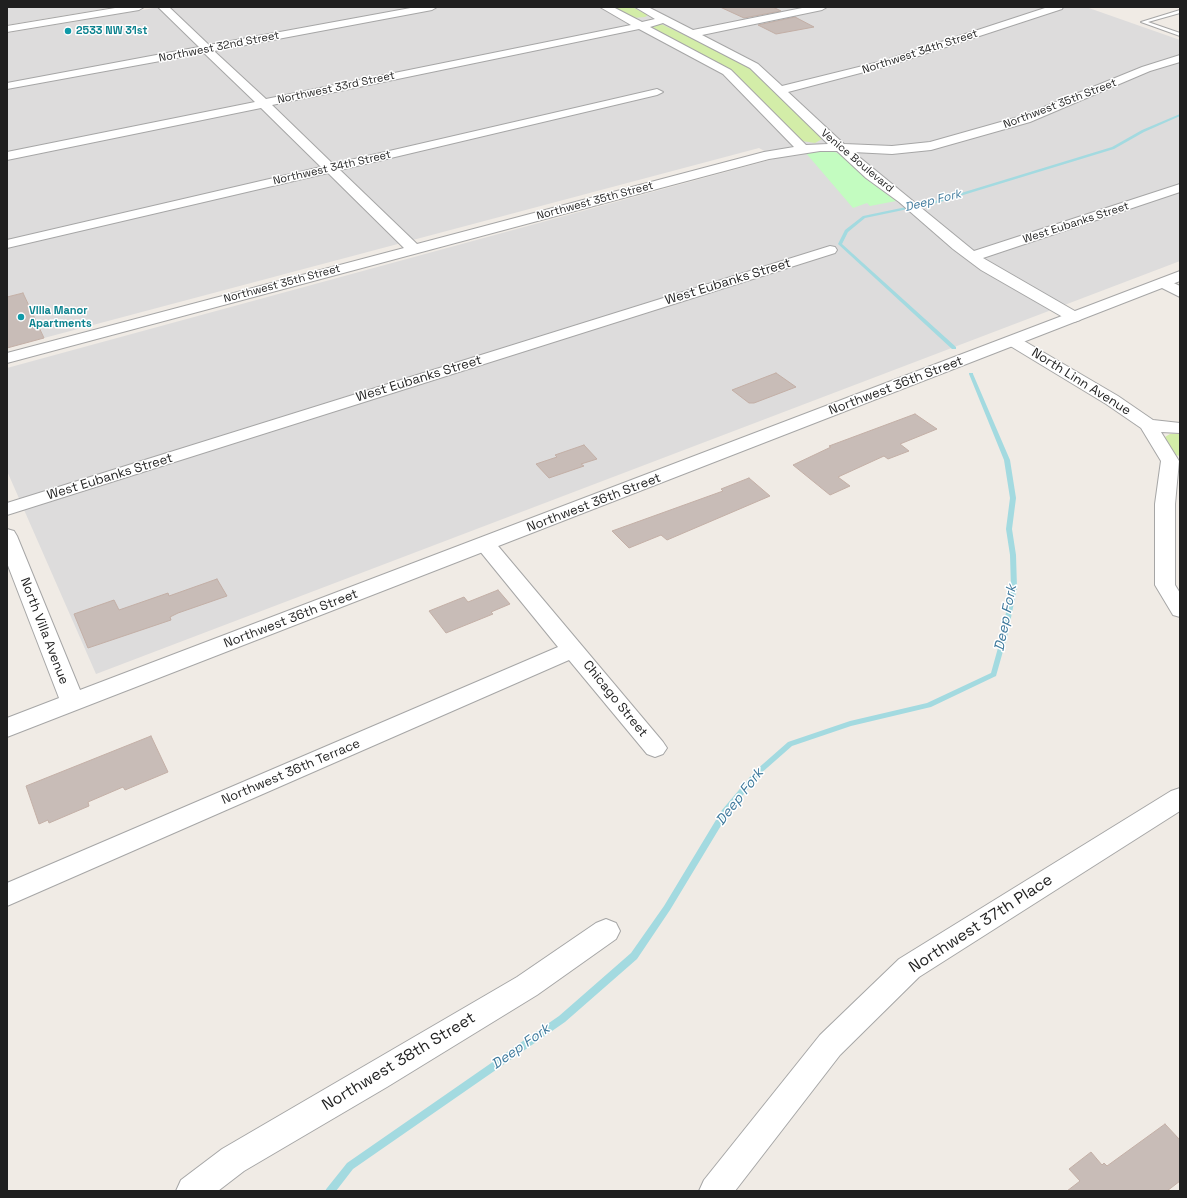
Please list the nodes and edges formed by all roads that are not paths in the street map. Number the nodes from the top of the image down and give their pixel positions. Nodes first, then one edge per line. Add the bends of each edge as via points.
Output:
1 (139, 7) edge
2 (163, 7) edge
3 (432, 7) edge
4 (605, 7) edge
5 (822, 7) edge
6 (1058, 7) edge
7 (648, 8) edge
8 (1180, 11) edge
9 (664, 19) junction
10 (641, 26) junction
11 (7, 29) edge
12 (691, 34) junction
13 (1180, 35) edge
14 (207, 49) junction
15 (1180, 58) edge
16 (7, 86) edge
17 (780, 90) junction
18 (657, 92) dead end
19 (264, 103) junction
20 (839, 147) junction
21 (802, 148) junction
22 (7, 156) edge
23 (330, 168) junction
24 (1180, 188) edge
25 (7, 244) edge
26 (414, 249) junction
27 (830, 250) dead end
28 (972, 257) junction
29 (1180, 276) edge
30 (1163, 283) junction
31 (1180, 292) edge
32 (1074, 317) junction
33 (1013, 341) junction
34 (7, 358) edge
35 (1148, 425) junction
36 (1180, 428) edge
37 (1175, 462) edge
38 (7, 509) edge
39 (7, 536) edge
40 (486, 545) junction
41 (1180, 610) edge
42 (574, 650) junction
43 (73, 703) junction
44 (7, 728) edge
45 (655, 748) dead end
46 (1180, 798) edge
47 (7, 896) edge
48 (606, 931) dead end
49 (192, 1191) edge
50 (715, 1191) edge

1 - 11 street
2 - 14 street
3 - 14 street, Northwest 32nd Street
4 - 10 street, Venice Boulevard
5 - 12 street
6 - 17 street, Northwest 34th Street via 887,63
7 - 9 street, Venice Boulevard
8 - 13 lane via 1143,22
9 - 10 street, Northwest 33rd Street
9 - 12 street, Venice Boulevard
10 - 19 street, Northwest 33rd Street
10 - 21 street, Venice Boulevard via 727,72
12 - 17 street, Venice Boulevard via 754,66
14 - 16 street, Northwest 32nd Street
14 - 19 street
15 - 20 street, Northwest 35th Street via 1146,69 1026,119 931,146 897,150
17 - 20 street, Venice Boulevard
18 - 23 street, Northwest 34th Street
19 - 22 street, Northwest 33rd Street
19 - 23 street
20 - 21 street, Northwest 35th Street
20 - 28 street, Venice Boulevard
21 - 26 street, Northwest 35th Street
23 - 25 street, Northwest 34th Street
23 - 26 street
24 - 28 street, West Eubanks Street
26 - 34 street, Northwest 35th Street
27 - 38 street, West Eubanks Street
28 - 32 street, Venice Boulevard via 1000,276
29 - 30 street, Northwest 36th Street
30 - 31 street
30 - 32 street, Northwest 36th Street
32 - 33 street, Northwest 36th Street
33 - 35 street, North Linn Avenue via 1112,400
33 - 40 street, Northwest 36th Street
35 - 36 street, North Linn Avenue
35 - 37 street, North Linn Avenue
37 - 41 street, North Linn Avenue via 1165,504 1165,585
39 - 43 street, North Villa Avenue
40 - 42 street, Chicago Street
40 - 43 street, Northwest 36th Street
42 - 45 street, Chicago Street
42 - 47 street, Northwest 36th Terrace
43 - 44 street, Northwest 36th Street
46 - 50 street, Northwest 37th Place via 910,968 830,1046
48 - 49 street, Northwest 38th Street via 520,990 233,1160

